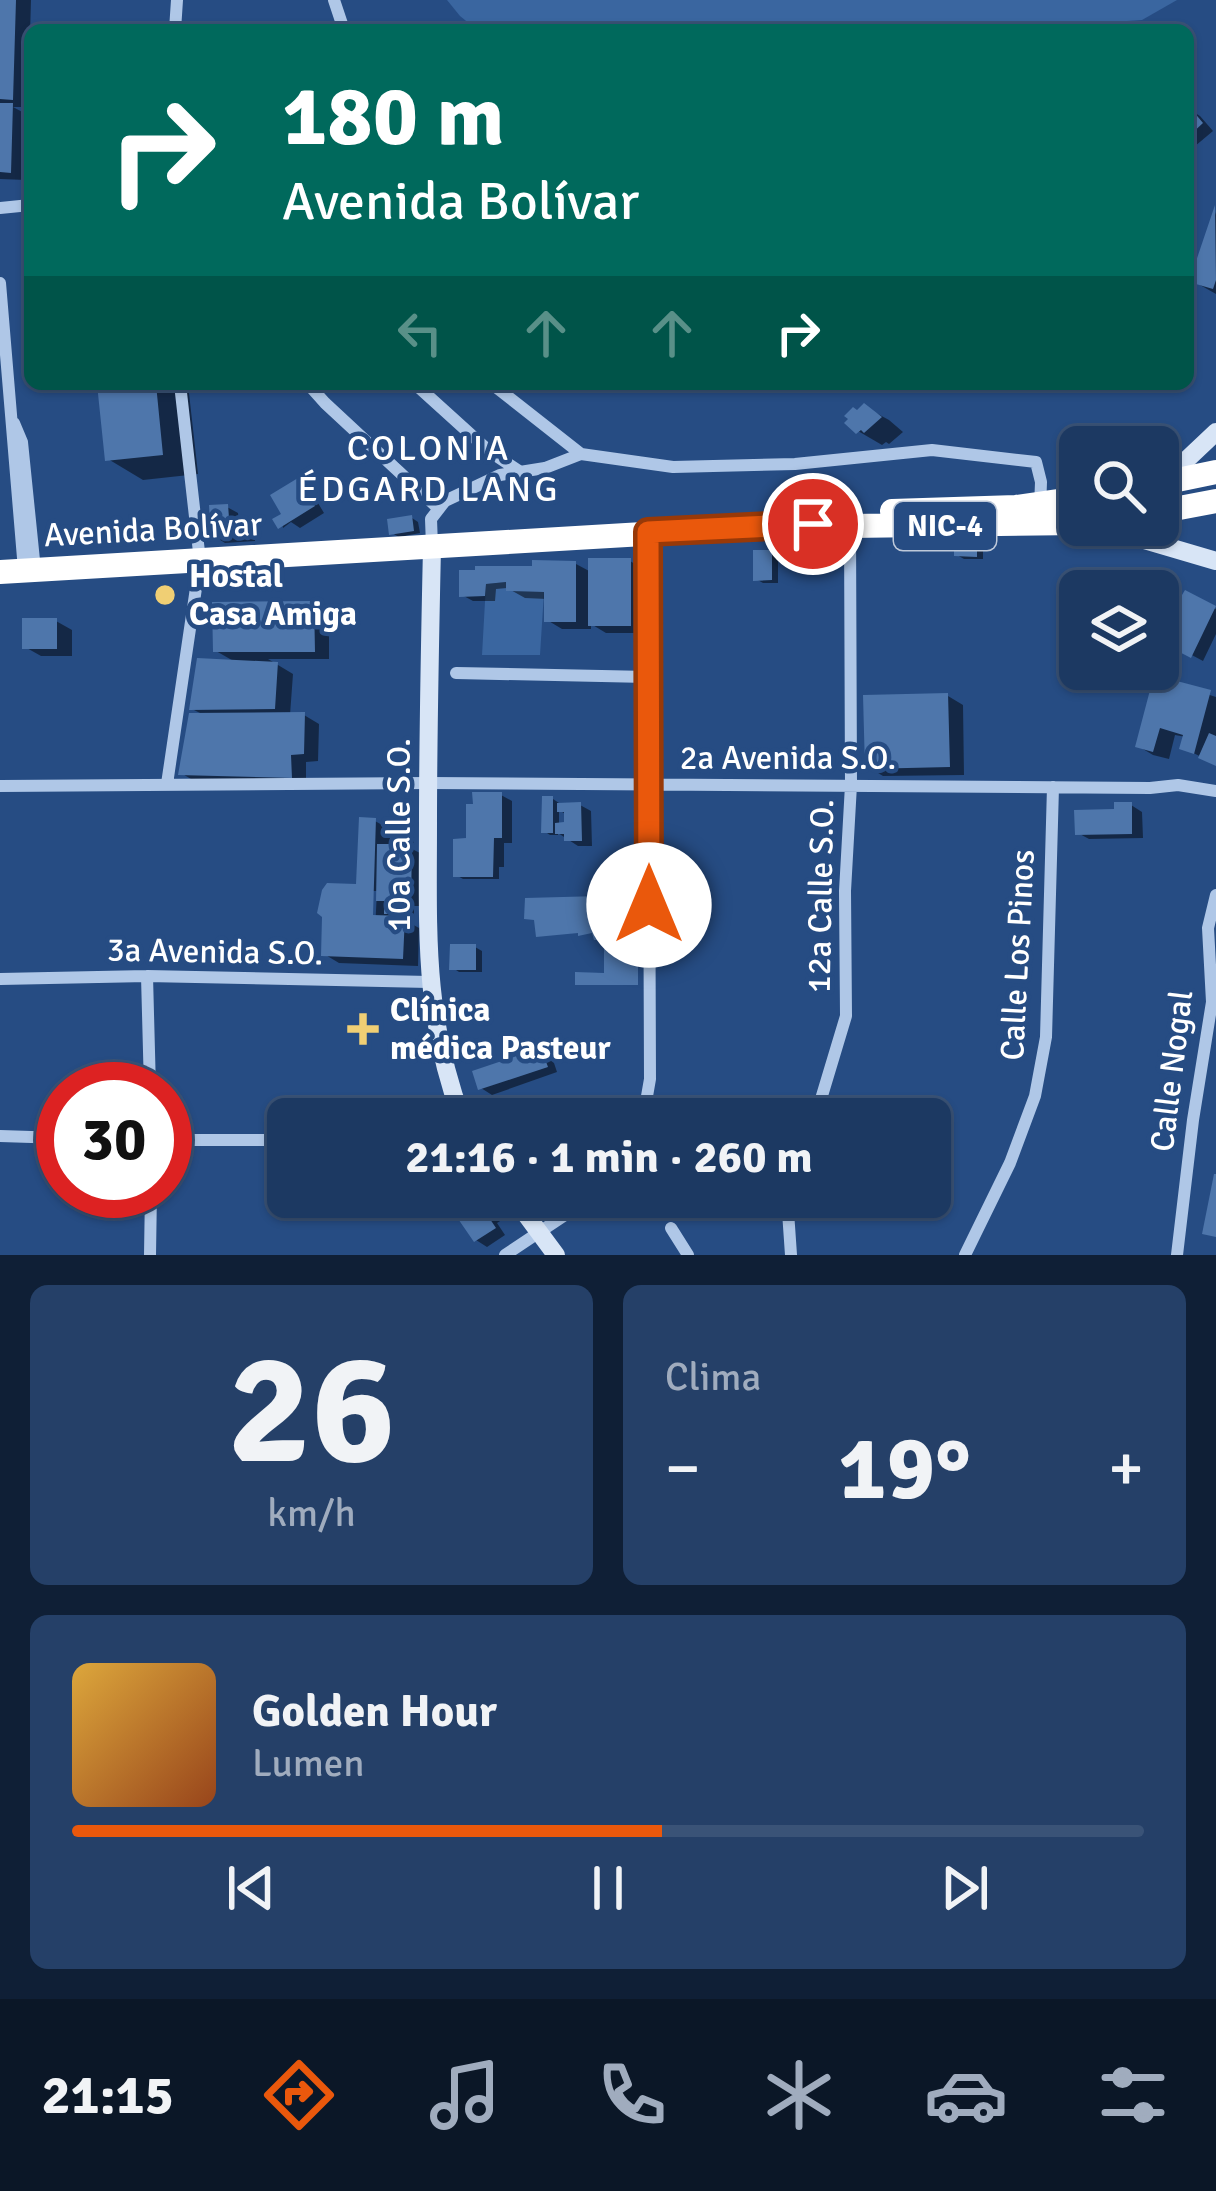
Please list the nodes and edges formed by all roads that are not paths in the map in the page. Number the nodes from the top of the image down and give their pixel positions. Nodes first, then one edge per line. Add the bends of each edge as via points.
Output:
1 (0, 283) edge
2 (181, 390) edge
3 (314, 390) edge
4 (422, 390) edge
5 (500, 390) edge
6 (13, 422) junction
7 (1216, 432) edge
8 (1216, 445) edge
9 (580, 454) junction
10 (1179, 466) edge
11 (520, 472) junction
12 (1216, 472) edge
13 (1190, 478) junction
14 (1179, 480) edge
15 (1216, 501) edge
16 (1179, 508) edge
17 (439, 509) junction
18 (896, 511) junction
19 (1054, 519) edge
20 (813, 524) junction
21 (850, 526) junction
22 (20, 528) junction
23 (648, 532) junction
24 (432, 548) junction
25 (200, 561) junction
26 (1216, 561) edge
27 (15, 571) edge
28 (456, 673) dead end
29 (648, 677) junction
30 (428, 783) junction
31 (167, 784) junction
32 (851, 784) junction
33 (648, 785) junction
34 (0, 786) edge
35 (1052, 787) junction
36 (1216, 791) edge
37 (1216, 895) edge
38 (147, 976) junction
39 (0, 979) edge
40 (429, 982) junction
41 (149, 1062) edge
42 (454, 1098) edge
43 (647, 1098) edge
44 (821, 1098) edge
45 (0, 1136) edge
46 (36, 1137) edge
47 (192, 1140) edge
48 (267, 1140) edge
49 (151, 1218) edge
50 (529, 1218) edge
51 (560, 1218) edge
52 (788, 1218) edge
53 (670, 1228) dead end
54 (539, 1232) junction
55 (151, 1255) edge
56 (505, 1255) edge
57 (556, 1255) edge
58 (688, 1255) edge
59 (791, 1255) edge
60 (964, 1255) edge
61 (1177, 1255) edge

1 - 6 street
2 - 25 street
3 - 17 street
4 - 11 street
5 - 9 street
6 - 22 street
6 - 27 street via 22,442
7 - 10 street
8 - 13 street
9 - 11 street
9 - 19 street via 673,467 932,450 1036,462
11 - 17 street
12 - 13 highway
13 - 14 highway
15 - 16 highway
17 - 24 street via 431,519
18 - 19 highway, Avenida Bolívar / NIC-4 via 1016,507
18 - 20 highway, Avenida Bolívar / NIC-4
18 - 21 highway via 855,518
19 - 21 highway, Avenida Bolívar / NIC-4
19 - 26 street
20 - 21 highway, Avenida Bolívar / NIC-4
20 - 23 highway, Avenida Bolívar / NIC-4
21 - 32 street, 12a Calle S.O.
22 - 27 street
22 - 27 street via 10,562
23 - 24 highway, Avenida Bolívar / NIC-4
23 - 29 street
24 - 25 highway, Avenida Bolívar / NIC-4
24 - 30 street, 10a Calle S.O.
25 - 27 highway, Avenida Bolívar / NIC-4
25 - 31 street
28 - 29 street
29 - 33 street
30 - 31 street, 2a Avenida S.O.
30 - 33 street, 2a Avenida S.O.
30 - 40 street, 10a Calle S.O.
31 - 34 street, 2a Avenida S.O.
32 - 33 street, 2a Avenida S.O.
32 - 35 street, 2a Avenida S.O.
32 - 44 street, 12a Calle S.O. via 846,1016
33 - 43 street
35 - 36 street, 2a Avenida S.O.
35 - 60 street, Calle Los Pinos via 1046,1037 1035,1096
37 - 61 street, Calle Nogal via 1208,928 1212,1002
38 - 39 street, 3a Avenida S.O.
38 - 40 street, 3a Avenida S.O.
38 - 41 street
40 - 42 street, 10a Calle S.O.
45 - 46 street
47 - 48 street
49 - 55 street
50 - 54 street
51 - 54 street
52 - 59 street
53 - 58 street
54 - 56 street
54 - 57 street

